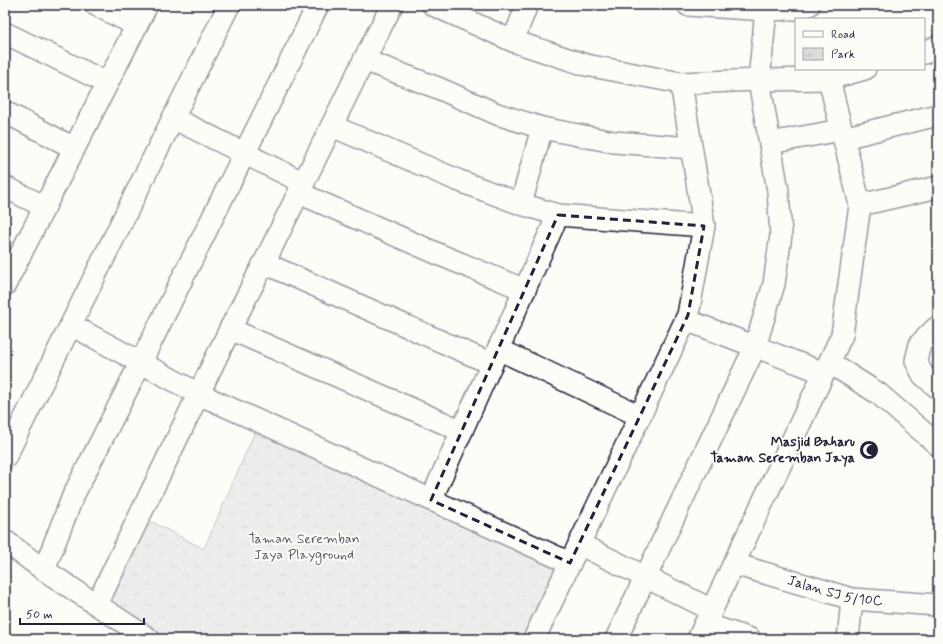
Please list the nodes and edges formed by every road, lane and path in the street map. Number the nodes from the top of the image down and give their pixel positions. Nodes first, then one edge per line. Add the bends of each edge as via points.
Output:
1 (96, 5) edge
2 (147, 5) edge
3 (229, 5) edge
4 (318, 5) edge
5 (392, 5) edge
6 (433, 5) edge
7 (527, 5) edge
8 (688, 5) edge
9 (809, 5) edge
10 (766, 10) junction
11 (136, 25) junction
12 (5, 33) edge
13 (513, 41) junction
14 (938, 46) edge
15 (925, 52) edge
16 (364, 60) junction
17 (860, 70) edge
18 (829, 79) junction
19 (760, 80) junction
20 (107, 83) junction
21 (681, 83) junction
22 (5, 112) edge
23 (938, 115) edge
24 (173, 118) junction
25 (332, 126) junction
26 (542, 128) junction
27 (842, 134) junction
28 (770, 143) junction
29 (74, 148) junction
30 (691, 148) junction
31 (245, 153) junction
32 (5, 187) edge
33 (938, 187) edge
34 (301, 188) junction
35 (521, 204) junction
36 (860, 205) junction
37 (45, 207) junction
38 (558, 215) junction
39 (704, 226) junction
40 (264, 263) junction
41 (8, 272) edge
42 (524, 290) junction
43 (686, 320) junction
44 (71, 324) junction
45 (936, 328) dead end
46 (230, 329) junction
47 (755, 347) junction
48 (495, 356) junction
49 (141, 362) junction
50 (827, 368) junction
51 (938, 388) edge
52 (199, 394) junction
53 (640, 416) junction
54 (462, 431) junction
55 (938, 445) edge
56 (5, 458) edge
57 (431, 500) junction
58 (5, 541) edge
59 (578, 544) junction
60 (570, 563) junction
61 (734, 564) junction
62 (44, 570) junction
63 (645, 578) junction
64 (852, 599) junction
65 (97, 604) junction
66 (938, 605) edge
67 (705, 624) edge
68 (150, 639) edge
69 (534, 639) edge
70 (616, 639) edge
71 (750, 639) edge
72 (848, 639) edge

1 - 11 street
2 - 11 street
3 - 24 street
4 - 31 street
5 - 16 street
6 - 13 street
7 - 13 street
8 - 10 street
9 - 10 street via 796,9
10 - 19 street
11 - 20 street
12 - 20 street
13 - 21 street via 586,65
14 - 15 street
16 - 25 street
16 - 26 street via 497,114
17 - 18 street
18 - 19 street
18 - 27 street
19 - 21 street
19 - 28 street
20 - 29 street
21 - 30 street
22 - 29 street
23 - 27 street
24 - 31 street
24 - 44 street
25 - 34 street
25 - 35 street via 457,180
26 - 30 street via 614,142
26 - 35 street
27 - 28 street
27 - 36 street
28 - 47 street via 778,191 781,235 774,284
29 - 37 street
30 - 39 street
31 - 34 street
31 - 49 street
32 - 37 street
33 - 36 street
34 - 40 street
34 - 42 street via 445,257
35 - 38 street
36 - 50 street via 842,335
37 - 41 street
38 - 39 street
38 - 42 street
39 - 43 street
40 - 46 street
40 - 48 street
42 - 48 street
43 - 47 street
43 - 53 street
44 - 49 street
44 - 56 street
45 - 51 street via 920,344 916,362 923,375
46 - 52 street
46 - 54 street
47 - 50 street
47 - 63 street
48 - 53 street
48 - 54 street
49 - 52 street
49 - 62 street via 73,496
50 - 55 street via 879,394
50 - 61 street
52 - 57 street
52 - 65 street
53 - 59 street
54 - 57 street
57 - 60 street
58 - 62 street
59 - 60 street
59 - 63 street
60 - 69 street
61 - 64 street, Jalan SJ 5/10C
61 - 67 street
62 - 65 street
63 - 67 street
63 - 70 street
64 - 66 street, Jalan SJ 5/10C
64 - 72 street
65 - 68 street
67 - 71 street

